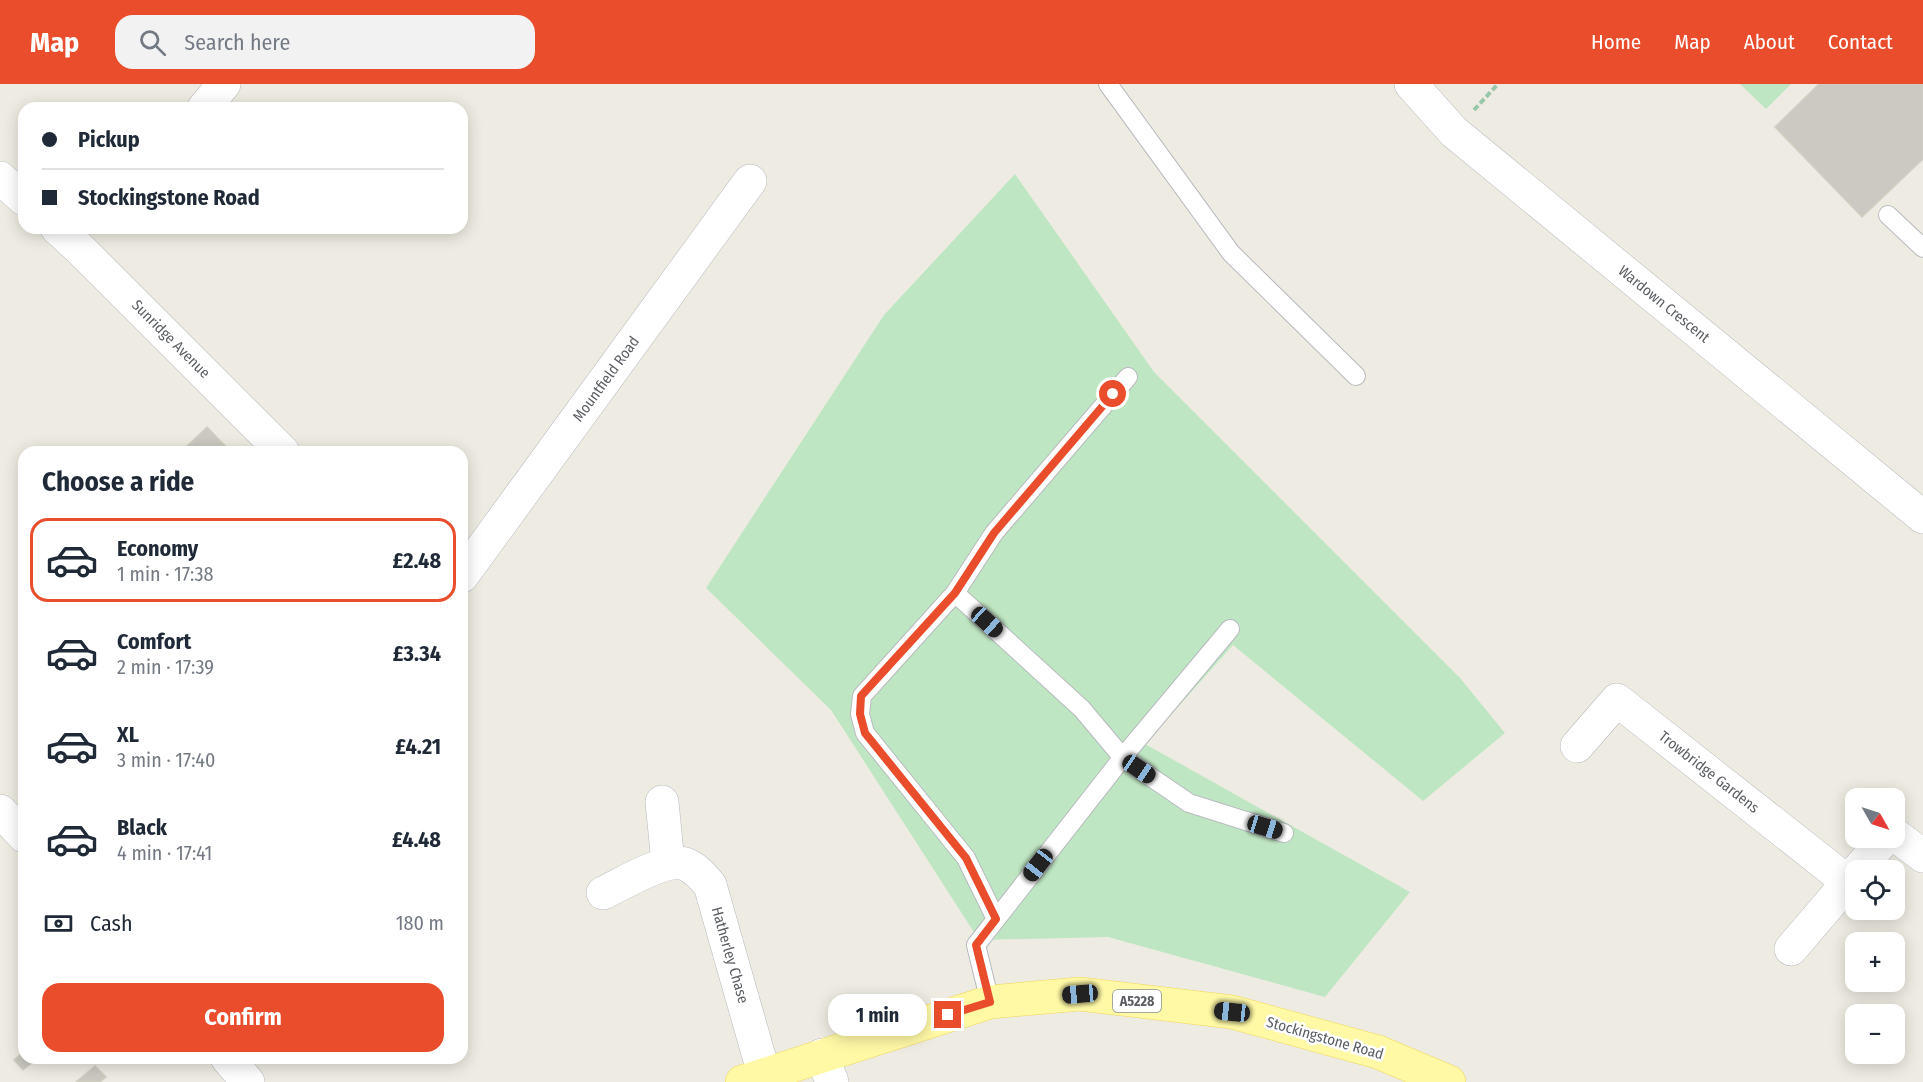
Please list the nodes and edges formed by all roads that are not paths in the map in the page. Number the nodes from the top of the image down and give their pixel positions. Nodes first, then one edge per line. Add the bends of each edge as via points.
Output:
1 (224, 84) edge
2 (1107, 84) edge
3 (1411, 84) edge
4 (209, 102) edge
5 (0, 178) edge
6 (750, 181) dead end
7 (18, 194) edge
8 (1888, 215) dead end
9 (76, 234) edge
10 (91, 239) edge
11 (1923, 248) edge
12 (1356, 376) dead end
13 (1128, 377) dead end
14 (278, 446) edge
15 (1923, 517) edge
16 (468, 568) edge
17 (955, 593) junction
18 (1230, 629) dead end
19 (1577, 746) dead end
20 (1123, 758) junction
21 (662, 802) dead end
22 (0, 811) edge
23 (18, 830) edge
24 (1284, 833) dead end
25 (1905, 842) edge
26 (1877, 848) edge
27 (1923, 856) edge
28 (1867, 860) edge
29 (668, 863) junction
30 (1845, 868) edge
31 (1845, 886) edge
32 (603, 893) dead end
33 (996, 919) junction
34 (1791, 949) dead end
35 (990, 1002) junction
36 (232, 1064) edge
37 (827, 1068) edge
38 (753, 1078) edge
39 (248, 1082) edge
40 (1449, 1082) edge

1 - 4 street
2 - 12 lane via 1231,253
3 - 15 street, Wardown Crescent via 1454,132
5 - 7 street
6 - 16 street, Mountfield Road
8 - 11 lane
9 - 10 street, Sunridge Avenue
10 - 14 street, Sunridge Avenue
13 - 17 lane via 994,533
17 - 20 lane via 1082,709
17 - 33 lane via 861,696 860,714 865,733 966,858
18 - 20 lane
19 - 30 street, Trowbridge Gardens via 1617,700
20 - 24 lane via 1189,803
20 - 33 lane
21 - 29 street
22 - 23 street
25 - 27 street
26 - 28 street
29 - 32 street
29 - 38 street, Hatherley Chase via 685,863 710,885
31 - 34 street
33 - 35 lane via 976,945
35 - 37 main road, Stockingstone Road / A5228
35 - 40 main road, Stockingstone Road / A5228 via 1080,994 1232,1012 1378,1052
36 - 39 street
37 - 38 main road, Stockingstone Road / A5228

